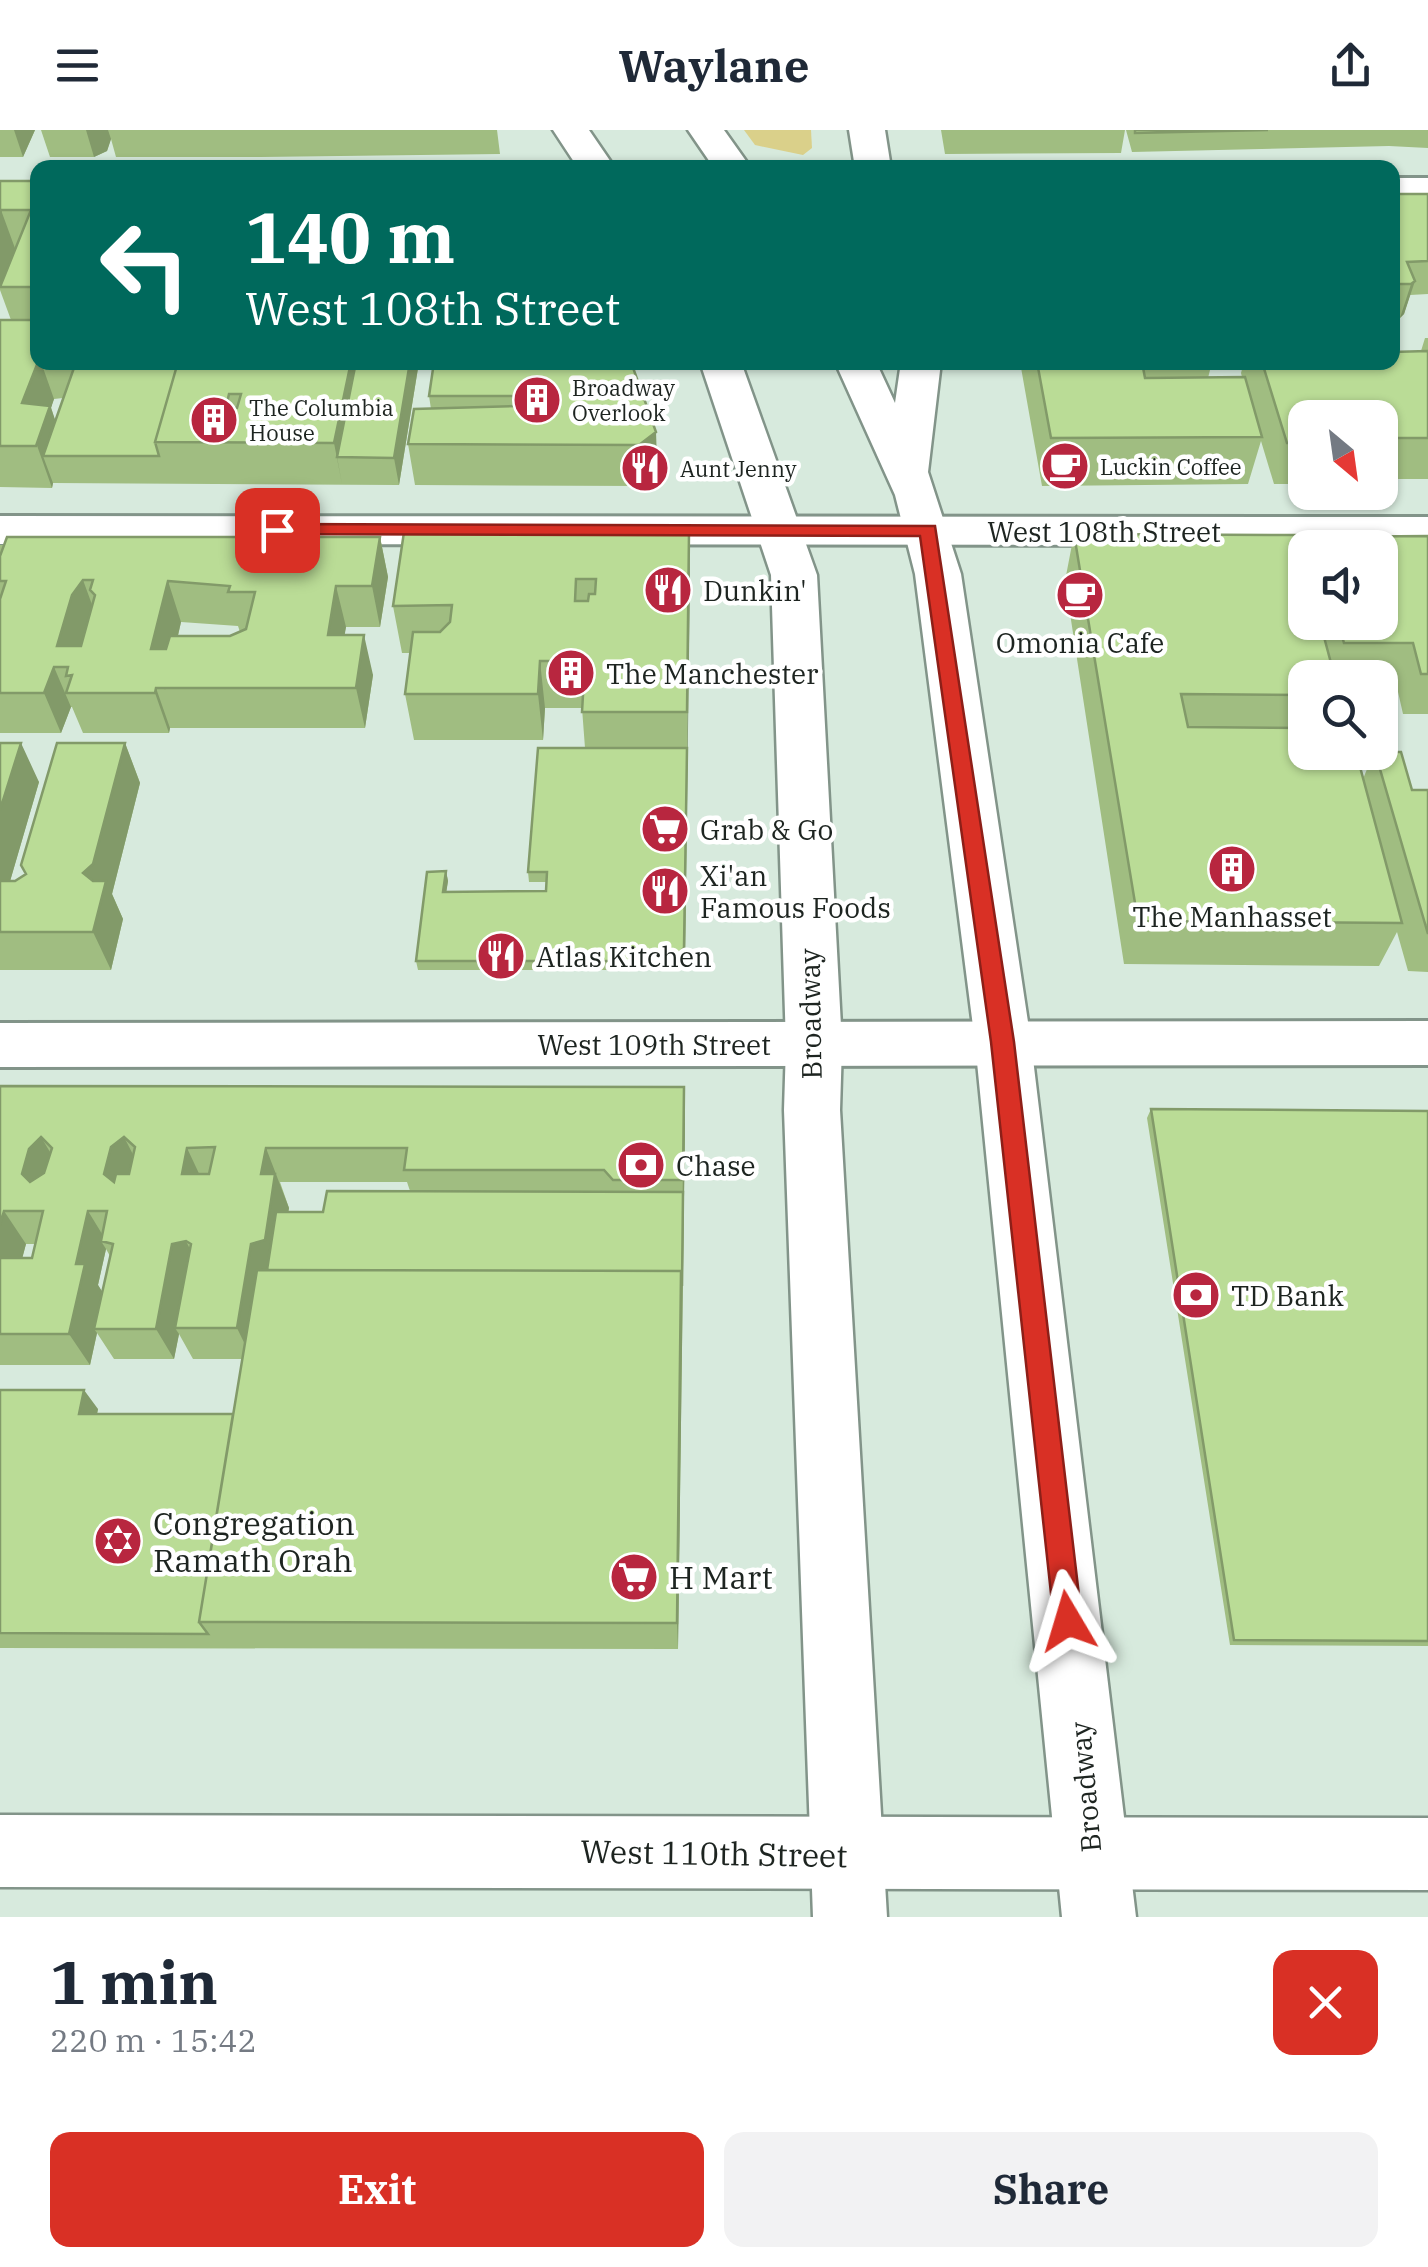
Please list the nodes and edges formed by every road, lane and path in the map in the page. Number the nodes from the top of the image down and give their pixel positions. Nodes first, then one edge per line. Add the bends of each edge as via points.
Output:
1 (571, 130) edge
2 (706, 130) edge
3 (867, 130) edge
4 (592, 160) edge
5 (727, 160) edge
6 (872, 160) edge
7 (1400, 189) edge
8 (1428, 189) edge
9 (723, 370) edge
10 (859, 370) edge
11 (920, 370) edge
12 (906, 472) junction
13 (0, 530) edge
14 (782, 530) junction
15 (929, 530) junction
16 (1428, 531) edge
17 (1003, 1042) junction
18 (1428, 1043) edge
19 (0, 1045) edge
20 (814, 1045) junction
21 (0, 1851) edge
22 (1428, 1854) edge
23 (849, 1886) edge
24 (1094, 1886) edge

1 - 4 main road
2 - 5 main road
3 - 6 main road
7 - 8 street
9 - 14 main road, Broadway
10 - 12 main road, Broadway
11 - 12 main road
12 - 15 main road, Broadway
13 - 14 street, West 108th Street
14 - 15 street, West 108th Street
14 - 20 main road, Broadway via 794,574
15 - 16 street, West 108th Street
15 - 17 main road, Broadway
17 - 18 street, West 109th Street
17 - 20 street, West 109th Street
17 - 24 main road, Broadway
19 - 20 street, West 109th Street
20 - 23 main road, Broadway via 812,1130
21 - 23 main road, West 110th Street via 657,1850
22 - 24 main road, West 110th Street
23 - 24 main road, West 110th Street

